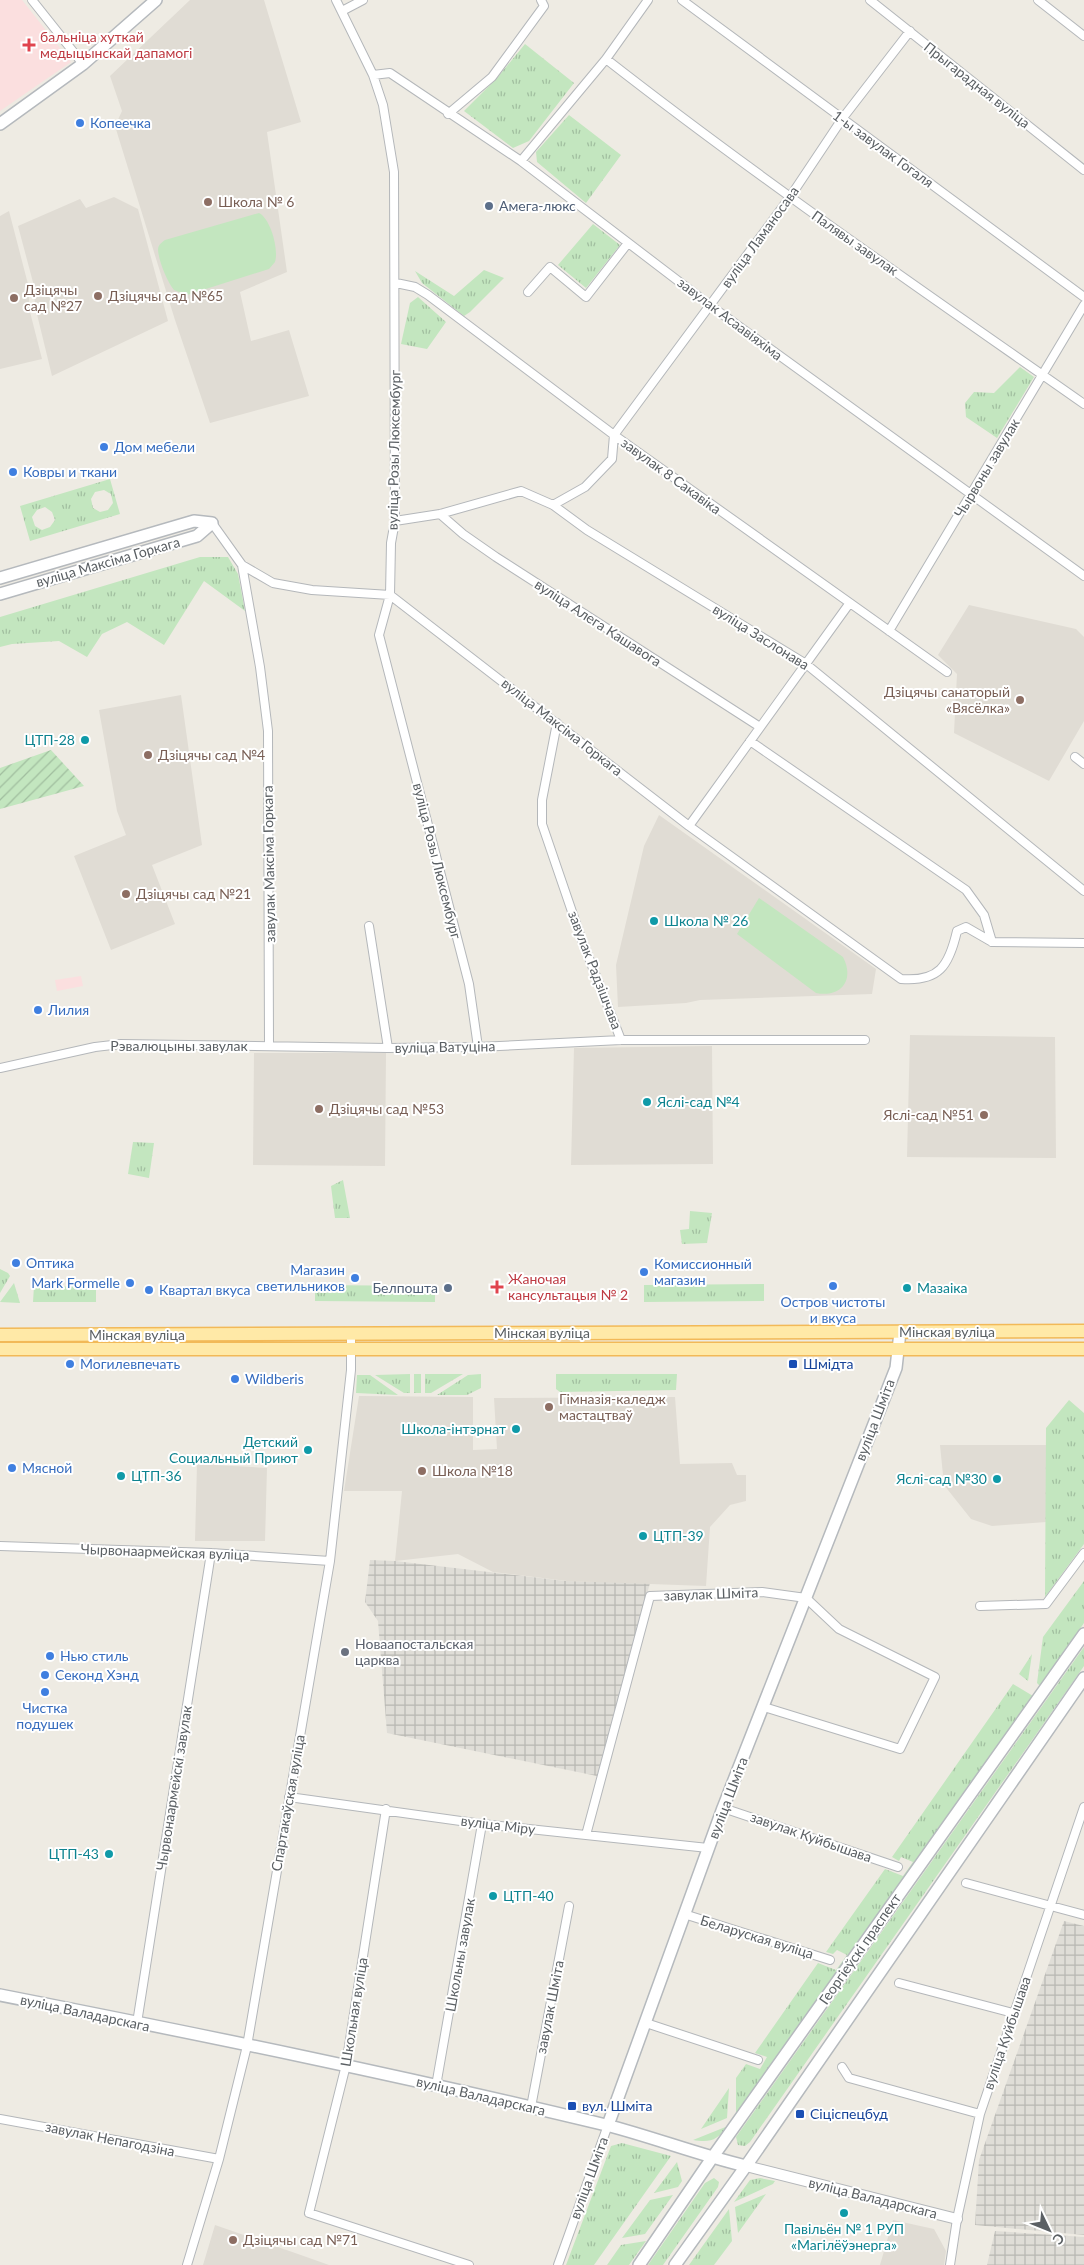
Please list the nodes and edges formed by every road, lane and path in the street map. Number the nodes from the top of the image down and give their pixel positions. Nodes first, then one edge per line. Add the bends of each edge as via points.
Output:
1 (32, 0) edge
2 (156, 0) edge
3 (336, 0) edge
4 (362, 0) edge
5 (541, 0) edge
6 (648, 0) edge
7 (682, 0) edge
8 (870, 0) edge
9 (1038, 0) edge
10 (342, 11) junction
11 (910, 31) junction
12 (1084, 36) edge
13 (606, 59) junction
14 (83, 64) junction
15 (373, 75) junction
16 (448, 114) junction
17 (842, 118) junction
18 (0, 124) edge
19 (521, 161) junction
20 (1084, 170) edge
21 (790, 197) junction
22 (628, 243) junction
23 (396, 283) junction
24 (528, 292) dead end
25 (1084, 297) edge
26 (1084, 305) edge
27 (711, 306) junction
28 (1042, 374) junction
29 (1084, 404) edge
30 (614, 435) junction
31 (971, 496) junction
32 (553, 505) junction
33 (440, 514) junction
34 (395, 520) junction
35 (212, 523) junction
36 (242, 564) junction
37 (1084, 576) edge
38 (0, 578) edge
39 (0, 594) edge
40 (390, 595) junction
41 (849, 604) junction
42 (889, 630) junction
43 (806, 664) junction
44 (947, 672) dead end
45 (557, 723) junction
46 (760, 727) junction
47 (750, 741) junction
48 (1075, 757) dead end
49 (1084, 764) edge
50 (690, 826) junction
51 (1084, 891) edge
52 (369, 926) dead end
53 (992, 942) junction
54 (1084, 943) edge
55 (621, 1040) junction
56 (865, 1040) dead end
57 (269, 1045) junction
58 (478, 1047) junction
59 (388, 1048) junction
60 (0, 1068) edge
61 (1084, 1331) edge
62 (900, 1332) junction
63 (350, 1334) junction
64 (0, 1335) edge
65 (1084, 1349) edge
66 (0, 1350) edge
67 (900, 1350) junction
68 (351, 1351) junction
69 (0, 1546) edge
70 (211, 1553) junction
71 (1084, 1553) edge
72 (330, 1561) junction
73 (806, 1598) junction
74 (980, 1606) dead end
75 (1084, 1634) edge
76 (1084, 1678) edge
77 (764, 1707) junction
78 (289, 1797) junction
79 (1084, 1807) edge
80 (724, 1808) junction
81 (386, 1809) junction
82 (482, 1824) junction
83 (586, 1835) junction
84 (708, 1848) junction
85 (898, 1867) dead end
86 (966, 1883) dead end
87 (570, 1906) dead end
88 (1050, 1906) junction
89 (684, 1914) junction
90 (1084, 1915) edge
91 (830, 1960) dead end
92 (899, 1983) dead end
93 (0, 1995) edge
94 (1013, 2013) junction
95 (646, 2023) junction
96 (137, 2024) junction
97 (247, 2046) junction
98 (758, 2060) dead end
99 (346, 2065) junction
100 (842, 2067) dead end
101 (436, 2086) junction
102 (531, 2107) junction
103 (980, 2114) junction
104 (0, 2118) edge
105 (608, 2126) junction
106 (712, 2158) junction
107 (219, 2159) junction
108 (746, 2166) junction
109 (957, 2219) junction
110 (187, 2265) edge
111 (469, 2265) edge
112 (558, 2265) edge
113 (639, 2265) edge
114 (675, 2265) edge
115 (950, 2265) edge

1 - 14 street
2 - 14 main road
3 - 10 street, вуліца Розы Люксембург
4 - 10 street
5 - 16 street via 544,6 492,76
6 - 13 street
7 - 17 street, 1-ы завулак Гогаля
8 - 11 street, Прыгарадная вуліца
9 - 12 street
10 - 15 street, вуліца Розы Люксембург
11 - 17 street, вуліца Ламаносава
11 - 20 street, Прыгарадная вуліца
13 - 19 street
13 - 21 street, Палявы завулак
14 - 18 main road
15 - 16 street, завулак Асаавіяхіма via 390,73
15 - 23 street, вуліца Розы Люксембург via 383,105 394,172
16 - 19 street, завулак Асаавіяхіма
17 - 21 street, вуліца Ламаносава
17 - 25 street, 1-ы завулак Гогаля
19 - 22 street, завулак Асаавіяхіма
21 - 27 street, вуліца Ламаносава
21 - 28 street, Палявы завулак
22 - 24 street via 586,297 550,267
22 - 27 street, завулак Асаавіяхіма
23 - 30 street, завулак 8 Сакавіка via 415,287 428,296
23 - 34 street, вуліца Розы Люксембург
26 - 28 street, Чырвоны завулак
27 - 30 street, вуліца Ламаносава
27 - 31 street, завулак Асаавіяхіма
28 - 29 street, Палявы завулак
28 - 31 street, Чырвоны завулак
30 - 32 street, вуліца Ламаносава via 612,458 584,487
30 - 41 street, завулак 8 Сакавіка
31 - 37 street, завулак Асаавіяхіма
31 - 42 street, Чырвоны завулак
32 - 33 street, вуліца Заслонава via 521,491
32 - 43 street, вуліца Заслонава via 587,530
33 - 34 street, вуліца Заслонава
33 - 46 street, вуліца Алега Кашавога via 496,557
34 - 40 street, вуліца Розы Люксембург
35 - 36 street
35 - 38 main road, вуліца Максіма Горкага via 194,521
35 - 39 main road, вуліца Максіма Горкага via 197,536
36 - 40 street via 273,583 312,590
36 - 57 street, завулак Максіма Горкага via 268,731
40 - 45 street, вуліца Максіма Горкага
40 - 58 street, вуліца Розы Люксембург via 379,635 469,984
41 - 42 street, завулак 8 Сакавіка
41 - 43 street
42 - 44 street, завулак 8 Сакавіка
43 - 46 street
43 - 51 street, вуліца Заслонава
45 - 50 street, вуліца Максіма Горкага
45 - 55 street, завулак Радзішчава via 542,800 542,824
46 - 47 street
47 - 50 street
47 - 53 street via 966,890 984,915
48 - 49 street
50 - 53 street, вуліца Максіма Горкага via 900,979 930,978 941,969 954,945 957,930 966,927
52 - 59 street
53 - 54 street
55 - 56 street, завулак Радзішчава
55 - 58 street, вуліца Ватуціна
57 - 59 street, вуліца Ватуціна
57 - 60 street, Рэвалюцыны завулак via 121,1044
58 - 59 street, вуліца Ватуціна
61 - 62 main road, Мінская вуліца
62 - 63 main road, Мінская вуліца
62 - 67 main road, вуліца Шміта
63 - 64 main road, Мінская вуліца
63 - 68 street, Спартакаўская вуліца
65 - 67 main road, Мінская вуліца
66 - 68 main road, Мінская вуліца
67 - 68 main road, Мінская вуліца
67 - 73 main road, вуліца Шміта via 896,1368
68 - 72 street, Спартакаўская вуліца
69 - 70 street, Чырвонаармейская вуліца
70 - 72 street, Чырвонаармейская вуліца
70 - 96 street, Чырвонаармейскі завулак
71 - 74 street via 1046,1604
72 - 78 street, Спартакаўская вуліца
73 - 77 main road, вуліца Шміта
73 - 77 street via 839,1629 935,1677 900,1749
73 - 83 street, завулак Шміта via 762,1592 650,1596
75 - 106 main road, Георгіеўскі праспект
76 - 108 main road
77 - 80 main road, вуліца Шміта
78 - 81 street, вуліца Міру
78 - 97 street, Спартакаўская вуліца
79 - 88 street, вуліца Куйбышава
80 - 84 main road, вуліца Шміта
80 - 85 street, завулак Куйбышава
81 - 82 street, вуліца Міру
81 - 99 street, Школьная вуліца
82 - 83 street, вуліца Міру
82 - 101 street, Школьны завулак
83 - 84 street, вуліца Міру
84 - 89 main road, вуліца Шміта
86 - 88 street
87 - 102 street, завулак Шміта
88 - 90 street
88 - 94 street, вуліца Куйбышава
89 - 91 street, Беларуская вуліца
89 - 95 main road, вуліца Шміта
92 - 94 street
93 - 96 main road, вуліца Валадарскага
94 - 103 street, вуліца Куйбышава
95 - 98 street
95 - 105 main road, вуліца Шміта
96 - 97 main road, вуліца Валадарскага
97 - 99 main road, вуліца Валадарскага
97 - 107 street, Спартакаўская вуліца
99 - 101 main road, вуліца Валадарскага
99 - 111 street, Школьная вуліца via 309,2213
100 - 103 street via 849,2078
101 - 102 main road, вуліца Валадарскага
102 - 105 main road, вуліца Валадарскага
103 - 109 street, вуліца Куйбышава
104 - 107 street, завулак Непагодзіна
105 - 106 main road, вуліца Валадарскага
105 - 112 street, вуліца Шміта
106 - 108 main road, вуліца Валадарскага
106 - 113 main road, Георгіеўскі праспект
107 - 110 street, Спартакаўская вуліца
108 - 109 street, вуліца Валадарскага
108 - 114 main road
109 - 115 street, вуліца Куйбышава

